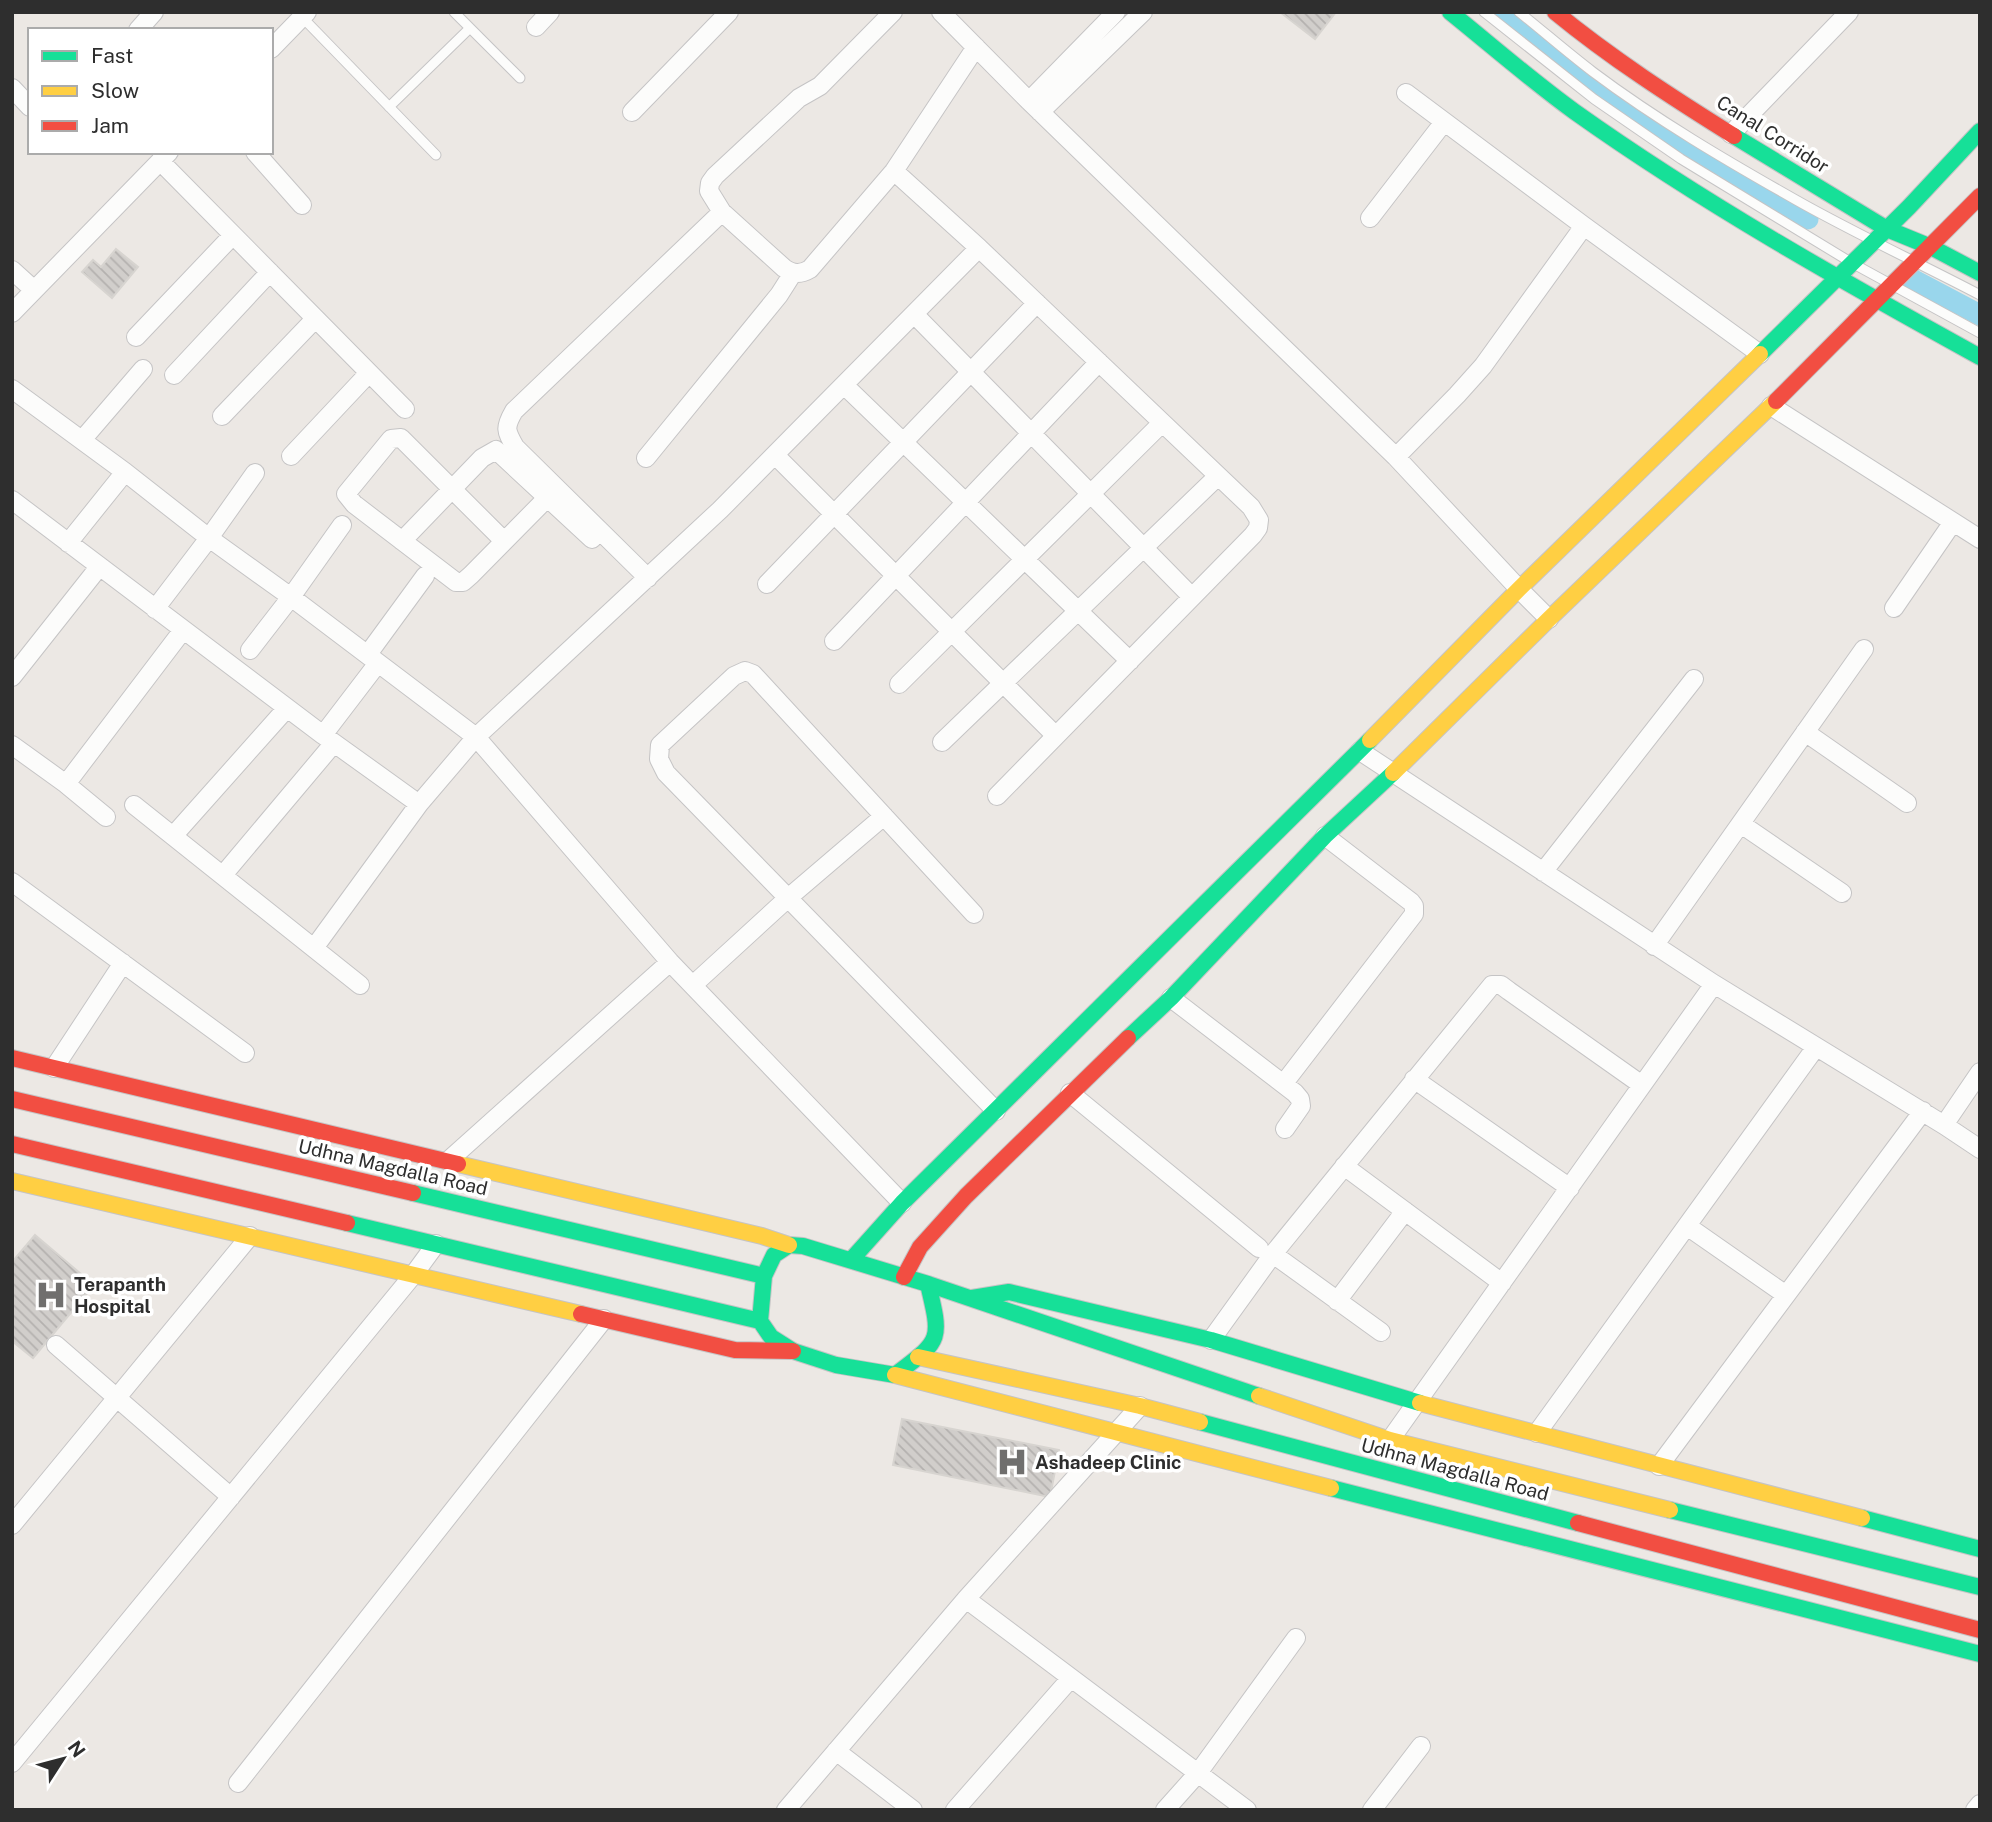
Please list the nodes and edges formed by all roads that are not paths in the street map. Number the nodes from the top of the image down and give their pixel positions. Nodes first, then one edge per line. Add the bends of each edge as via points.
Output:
1 (154, 12) edge
2 (454, 12) edge
3 (550, 12) edge
4 (729, 12) edge
5 (893, 12) edge
6 (1116, 12) edge
7 (1143, 12) edge
8 (1450, 12) edge
9 (1484, 12) edge
10 (1519, 12) edge
11 (1555, 12) edge
12 (1849, 12) edge
13 (945, 14) edge
14 (304, 15) edge
15 (537, 27) dead end
16 (140, 28) edge
17 (470, 28) junction
18 (273, 47) edge
19 (976, 47) junction
20 (520, 78) dead end
21 (12, 88) edge
22 (1406, 93) dead end
23 (28, 105) edge
24 (1035, 106) junction
25 (389, 107) junction
26 (632, 112) dead end
27 (1444, 122) junction
28 (1980, 131) edge
29 (1731, 134) junction
30 (258, 154) edge
31 (436, 155) dead end
32 (165, 157) edge
33 (894, 171) junction
34 (1980, 196) edge
35 (302, 205) dead end
36 (722, 212) junction
37 (1370, 218) dead end
38 (1584, 226) junction
39 (1887, 229) junction
40 (233, 235) junction
41 (1873, 242) junction
42 (1931, 247) junction
43 (979, 248) junction
44 (1916, 261) junction
45 (1852, 263) junction
46 (12, 270) edge
47 (270, 272) junction
48 (793, 273) junction
49 (1980, 273) edge
50 (1837, 278) junction
51 (1891, 285) junction
52 (34, 290) junction
53 (1980, 295) edge
54 (1876, 299) junction
55 (1037, 303) junction
56 (12, 313) edge
57 (914, 314) junction
58 (316, 318) junction
59 (1980, 333) edge
60 (136, 337) dead end
61 (1760, 354) junction
62 (1980, 357) edge
63 (1099, 362) junction
64 (143, 369) dead end
65 (971, 372) junction
66 (369, 373) junction
67 (174, 374) dead end
68 (844, 385) junction
69 (12, 389) edge
70 (1771, 406) junction
71 (405, 409) dead end
72 (222, 416) dead end
73 (1162, 423) junction
74 (1032, 433) junction
75 (82, 440) junction
76 (904, 442) junction
77 (775, 455) junction
78 (291, 456) dead end
79 (1396, 457) junction
80 (646, 458) dead end
81 (125, 472) junction
82 (255, 473) dead end
83 (1218, 476) junction
84 (452, 490) junction
85 (1090, 494) junction
86 (547, 498) junction
87 (12, 500) edge
88 (966, 502) junction
89 (835, 514) junction
90 (1954, 522) junction
91 (342, 525) dead end
92 (209, 538) junction
93 (1980, 539) edge
94 (402, 541) junction
95 (504, 541) junction
96 (68, 543) junction
97 (1144, 548) junction
98 (1025, 559) junction
99 (99, 566) junction
100 (896, 575) junction
101 (425, 576) dead end
102 (645, 581) junction
103 (767, 584) dead end
104 (1519, 589) junction
105 (291, 597) junction
106 (1192, 597) junction
107 (155, 608) junction
108 (1894, 608) dead end
109 (1078, 611) junction
110 (1549, 619) junction
111 (183, 630) junction
112 (952, 631) junction
113 (834, 641) dead end
114 (1864, 649) dead end
115 (250, 650) dead end
116 (373, 659) junction
117 (1130, 661) junction
118 (12, 677) edge
119 (1694, 679) dead end
120 (1004, 683) junction
121 (899, 684) dead end
122 (286, 708) junction
123 (1805, 732) junction
124 (1056, 736) junction
125 (476, 737) junction
126 (329, 739) junction
127 (942, 742) dead end
128 (12, 745) edge
129 (1360, 751) junction
130 (1393, 773) junction
131 (66, 784) junction
132 (997, 796) dead end
133 (1907, 803) dead end
134 (419, 804) junction
135 (134, 805) dead end
136 (884, 816) junction
137 (106, 817) dead end
138 (1741, 824) junction
139 (173, 836) junction
140 (1325, 836) junction
141 (1543, 872) junction
142 (223, 875) junction
143 (12, 882) edge
144 (1842, 893) dead end
145 (788, 898) junction
146 (974, 914) dead end
147 (1654, 946) junction
148 (314, 948) junction
149 (670, 962) junction
150 (123, 963) junction
151 (360, 985) dead end
152 (693, 985) junction
153 (1714, 985) junction
154 (1171, 998) junction
155 (1816, 1047) junction
156 (245, 1052) dead end
157 (12, 1058) edge
158 (54, 1068) junction
159 (1980, 1072) edge
160 (1414, 1079) junction
161 (1284, 1083) junction
162 (1642, 1085) junction
163 (1070, 1093) junction
164 (12, 1099) edge
165 (996, 1111) junction
166 (1923, 1111) junction
167 (1944, 1125) junction
168 (1285, 1129) dead end
169 (12, 1144) edge
170 (1980, 1149) edge
171 (448, 1161) junction
172 (1344, 1166) junction
173 (16, 1186) edge
174 (1570, 1188) junction
175 (902, 1203) junction
176 (1405, 1211) junction
177 (1687, 1226) junction
178 (250, 1236) junction
179 (436, 1244) junction
180 (789, 1245) junction
181 (1266, 1251) junction
182 (851, 1260) junction
183 (414, 1275) junction
184 (764, 1276) junction
185 (904, 1277) junction
186 (1502, 1283) junction
187 (928, 1284) junction
188 (1786, 1295) junction
189 (967, 1299) junction
190 (1337, 1301) junction
191 (604, 1319) junction
192 (760, 1321) junction
193 (1381, 1332) dead end
194 (1211, 1340) junction
195 (56, 1345) dead end
196 (793, 1351) junction
197 (918, 1357) junction
198 (895, 1375) junction
199 (117, 1398) junction
200 (1417, 1402) junction
201 (1140, 1406) junction
202 (1116, 1433) junction
203 (1537, 1433) junction
204 (1390, 1440) junction
205 (1659, 1466) junction
206 (231, 1497) junction
207 (12, 1525) edge
208 (1980, 1549) edge
209 (1980, 1587) edge
210 (967, 1599) junction
211 (1980, 1630) edge
212 (1296, 1638) dead end
213 (1980, 1654) edge
214 (1072, 1678) junction
215 (1421, 1746) dead end
216 (836, 1751) junction
217 (13, 1760) edge
218 (1198, 1773) junction
219 (238, 1783) dead end
220 (1980, 1804) edge
221 (786, 1810) edge
222 (913, 1810) edge
223 (955, 1810) edge
224 (1165, 1810) edge
225 (1247, 1810) edge
226 (1372, 1810) edge
227 (1975, 1810) edge

1 - 16 street
2 - 17 lane
3 - 15 street
4 - 26 street
5 - 36 street via 820,86 799,98 715,176 709,191
6 - 24 street
7 - 24 street
8 - 50 street via 1572,110 1633,152
9 - 45 lane via 1681,159
10 - 41 lane via 1646,109
11 - 29 street, Canal Corridor
12 - 29 street
13 - 19 street
14 - 18 street
14 - 25 lane
17 - 20 lane
17 - 25 lane
19 - 24 street
19 - 33 street
21 - 23 street
22 - 27 street
24 - 79 street
25 - 31 lane
27 - 37 street
27 - 38 street
28 - 39 street
29 - 39 street, Canal Corridor
30 - 35 street
32 - 40 street
32 - 52 street
33 - 43 street
33 - 48 street via 810,269
34 - 42 street
36 - 48 street
36 - 102 street via 508,421 507,432 515,447
38 - 61 street
38 - 79 street via 1483,366
39 - 41 street
39 - 42 street, Canal Corridor
40 - 47 street
40 - 60 street
41 - 44 lane
41 - 45 street
42 - 44 street
42 - 49 street, Canal Corridor
43 - 55 street
43 - 57 street
44 - 51 street
44 - 53 lane
45 - 50 street
45 - 51 lane
46 - 52 street
47 - 58 street
47 - 67 street
48 - 80 street
50 - 54 street
50 - 61 street
51 - 54 street
51 - 59 lane
52 - 56 street
54 - 62 street
54 - 70 street
55 - 63 street
55 - 65 street
57 - 65 street
57 - 68 street
58 - 66 street
58 - 72 street
61 - 104 street
63 - 73 street
63 - 74 street
64 - 75 street
65 - 74 street
65 - 76 street
66 - 71 street
66 - 78 street
68 - 76 street
68 - 77 street
69 - 75 street
70 - 90 street
70 - 110 street
73 - 83 street
73 - 85 street
74 - 85 street
74 - 88 street
75 - 81 street
76 - 88 street
76 - 89 street
77 - 89 street
77 - 102 street
79 - 104 street
81 - 92 street
81 - 96 street
82 - 92 street
83 - 97 street
83 - 106 street via 1256,514 1258,528
84 - 86 street via 496,450
84 - 94 street
84 - 94 street via 401,438 391,439 346,494
84 - 95 street
85 - 97 street
85 - 98 street
86 - 95 street
86 - 102 street
87 - 96 street
88 - 98 street
88 - 100 street
89 - 100 street
89 - 103 street
90 - 93 street
90 - 108 street
91 - 105 street
92 - 105 street
92 - 107 street
94 - 95 street via 456,582 463,582
96 - 99 street
97 - 106 street
97 - 109 street
98 - 109 street
98 - 112 street
99 - 107 street
99 - 118 street
100 - 112 street
100 - 113 street
101 - 116 street
102 - 125 street
104 - 110 street
104 - 129 street
105 - 115 street
105 - 116 street
106 - 117 street
107 - 111 street
109 - 117 street
109 - 120 street
110 - 130 street
111 - 122 street
111 - 131 street
112 - 120 street
112 - 121 street
114 - 123 street
116 - 125 street
116 - 126 street
117 - 124 street
119 - 141 street
120 - 124 street
120 - 127 street
122 - 126 street
122 - 139 street
123 - 133 street
123 - 138 street
124 - 132 street
125 - 134 street
125 - 149 street
126 - 134 street
126 - 142 street
128 - 131 street
129 - 130 street
129 - 165 street
130 - 140 street
130 - 141 street
131 - 137 street
134 - 148 street
135 - 139 street
136 - 145 street
136 - 145 street via 753,674 745,671 734,676 660,745 659,759 666,773
136 - 146 street
138 - 144 street
138 - 147 street
139 - 142 street
140 - 154 street
140 - 161 street via 1411,902 1414,914
141 - 147 street
142 - 148 street
143 - 150 street
145 - 152 street
145 - 165 street
147 - 153 street
148 - 151 street
149 - 152 street
149 - 171 street
150 - 156 street
150 - 158 street
152 - 175 street
153 - 155 street
153 - 162 street
154 - 161 street
154 - 163 street
155 - 166 street
155 - 177 street
157 - 158 street
158 - 171 street
159 - 167 street
160 - 162 street via 1486,991 1501,985
160 - 172 street
160 - 174 street
161 - 168 street via 1301,1106
162 - 174 street
163 - 181 street
163 - 185 street via 966,1196 920,1247
164 - 184 street, Udhna Magdalla Road
165 - 175 street
166 - 167 street
166 - 188 street
167 - 170 street
169 - 179 street
171 - 180 street
172 - 176 street
172 - 181 street
173 - 178 street
174 - 186 street
175 - 182 street
176 - 186 street
176 - 190 street
177 - 188 street
177 - 203 street
178 - 183 street
178 - 199 street
179 - 183 street
179 - 192 street
180 - 182 street
180 - 184 street via 774,1255
181 - 190 street
181 - 194 street
182 - 185 street
183 - 191 street
183 - 206 street
184 - 192 street
185 - 187 street
186 - 200 street
187 - 189 street
187 - 197 street via 935,1337 930,1349
188 - 205 street
189 - 194 street via 1009,1292
189 - 204 street
190 - 193 street
191 - 196 street via 735,1350
191 - 219 street
192 - 196 street via 771,1337
194 - 200 street
195 - 199 street
196 - 198 street via 836,1365
197 - 198 street
197 - 201 street, Udhna Magdalla Road
198 - 202 street
199 - 206 street
199 - 207 street
200 - 203 street
200 - 204 street
201 - 202 street
201 - 211 street, Udhna Magdalla Road
202 - 210 street
202 - 213 street
203 - 205 street
204 - 209 street
205 - 208 street
206 - 217 street
210 - 214 street
210 - 216 street
212 - 218 street
214 - 218 street
214 - 223 street
215 - 226 street
216 - 221 street
216 - 222 street
218 - 224 street
218 - 225 street
220 - 227 street

